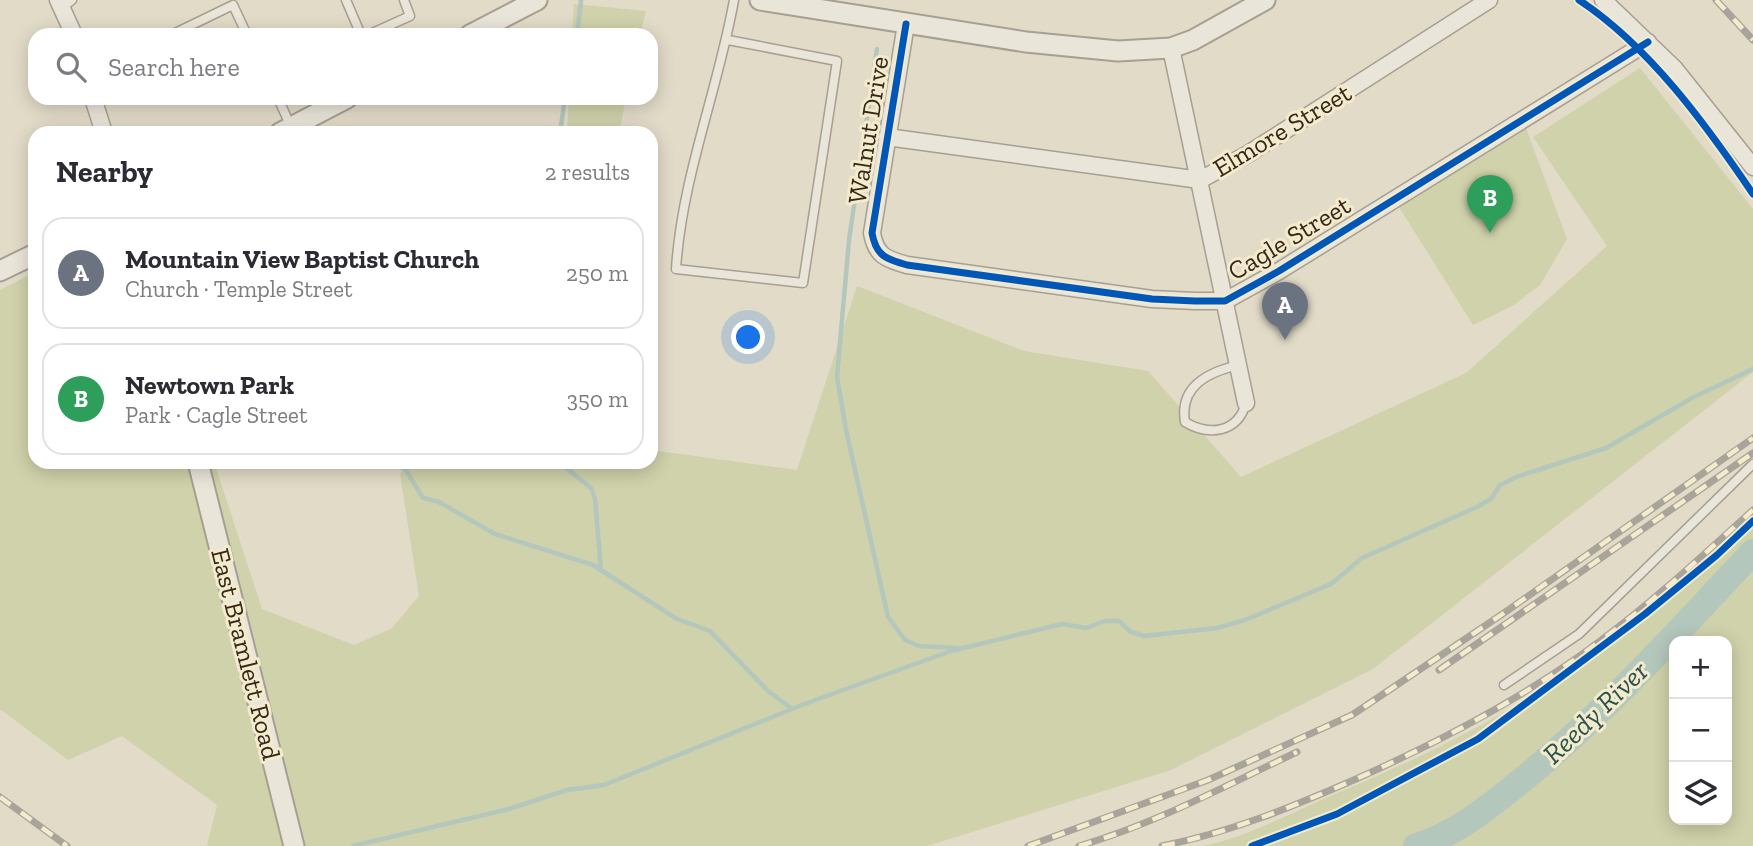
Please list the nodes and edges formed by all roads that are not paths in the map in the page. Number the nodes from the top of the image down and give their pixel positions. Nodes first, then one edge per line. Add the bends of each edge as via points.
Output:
1 (346, 0) edge
2 (404, 0) edge
3 (537, 0) edge
4 (734, 0) edge
5 (760, 0) edge
6 (1265, 0) edge
7 (1489, 0) edge
8 (1602, 0) edge
9 (64, 2) edge
10 (906, 24) junction
11 (72, 28) edge
12 (185, 28) edge
13 (244, 28) edge
14 (358, 28) edge
15 (392, 28) edge
16 (483, 28) edge
17 (728, 40) junction
18 (1648, 42) junction
19 (1171, 48) junction
20 (95, 105) edge
21 (280, 105) edge
22 (334, 105) edge
23 (102, 126) edge
24 (285, 126) edge
25 (294, 126) edge
26 (887, 137) junction
27 (1753, 167) edge
28 (1200, 180) junction
29 (874, 243) joint
30 (28, 257) edge
31 (0, 271) edge
32 (1226, 301) junction
33 (1239, 365) junction
34 (1246, 403) joint
35 (1753, 464) edge
36 (200, 469) edge
37 (1504, 685) dead end
38 (294, 846) edge

1 - 14 lane
2 - 15 lane via 410,16
3 - 16 street
4 - 17 lane
5 - 10 street
6 - 19 street via 1218,28
7 - 28 street, Elmore Street
8 - 18 street
9 - 11 street
10 - 19 street via 1081,49
10 - 26 street, Walnut Drive
12 - 13 lane via 233,5
17 - 17 lane via 687,192 677,268 803,283 837,61
18 - 27 street
18 - 32 street, Cagle Street
19 - 28 street
20 - 23 street
21 - 24 lane
22 - 25 street
26 - 28 street, Elmore Street
26 - 29 street, Walnut Drive
28 - 32 street
29 - 32 street, Cagle Street via 884,258 907,265 1152,299
30 - 31 street
32 - 33 street
33 - 34 street
33 - 34 lane via 1208,374 1196,383 1185,400 1185,422 1194,427 1234,426
35 - 37 lane via 1579,634
36 - 38 street, East Bramlett Road

